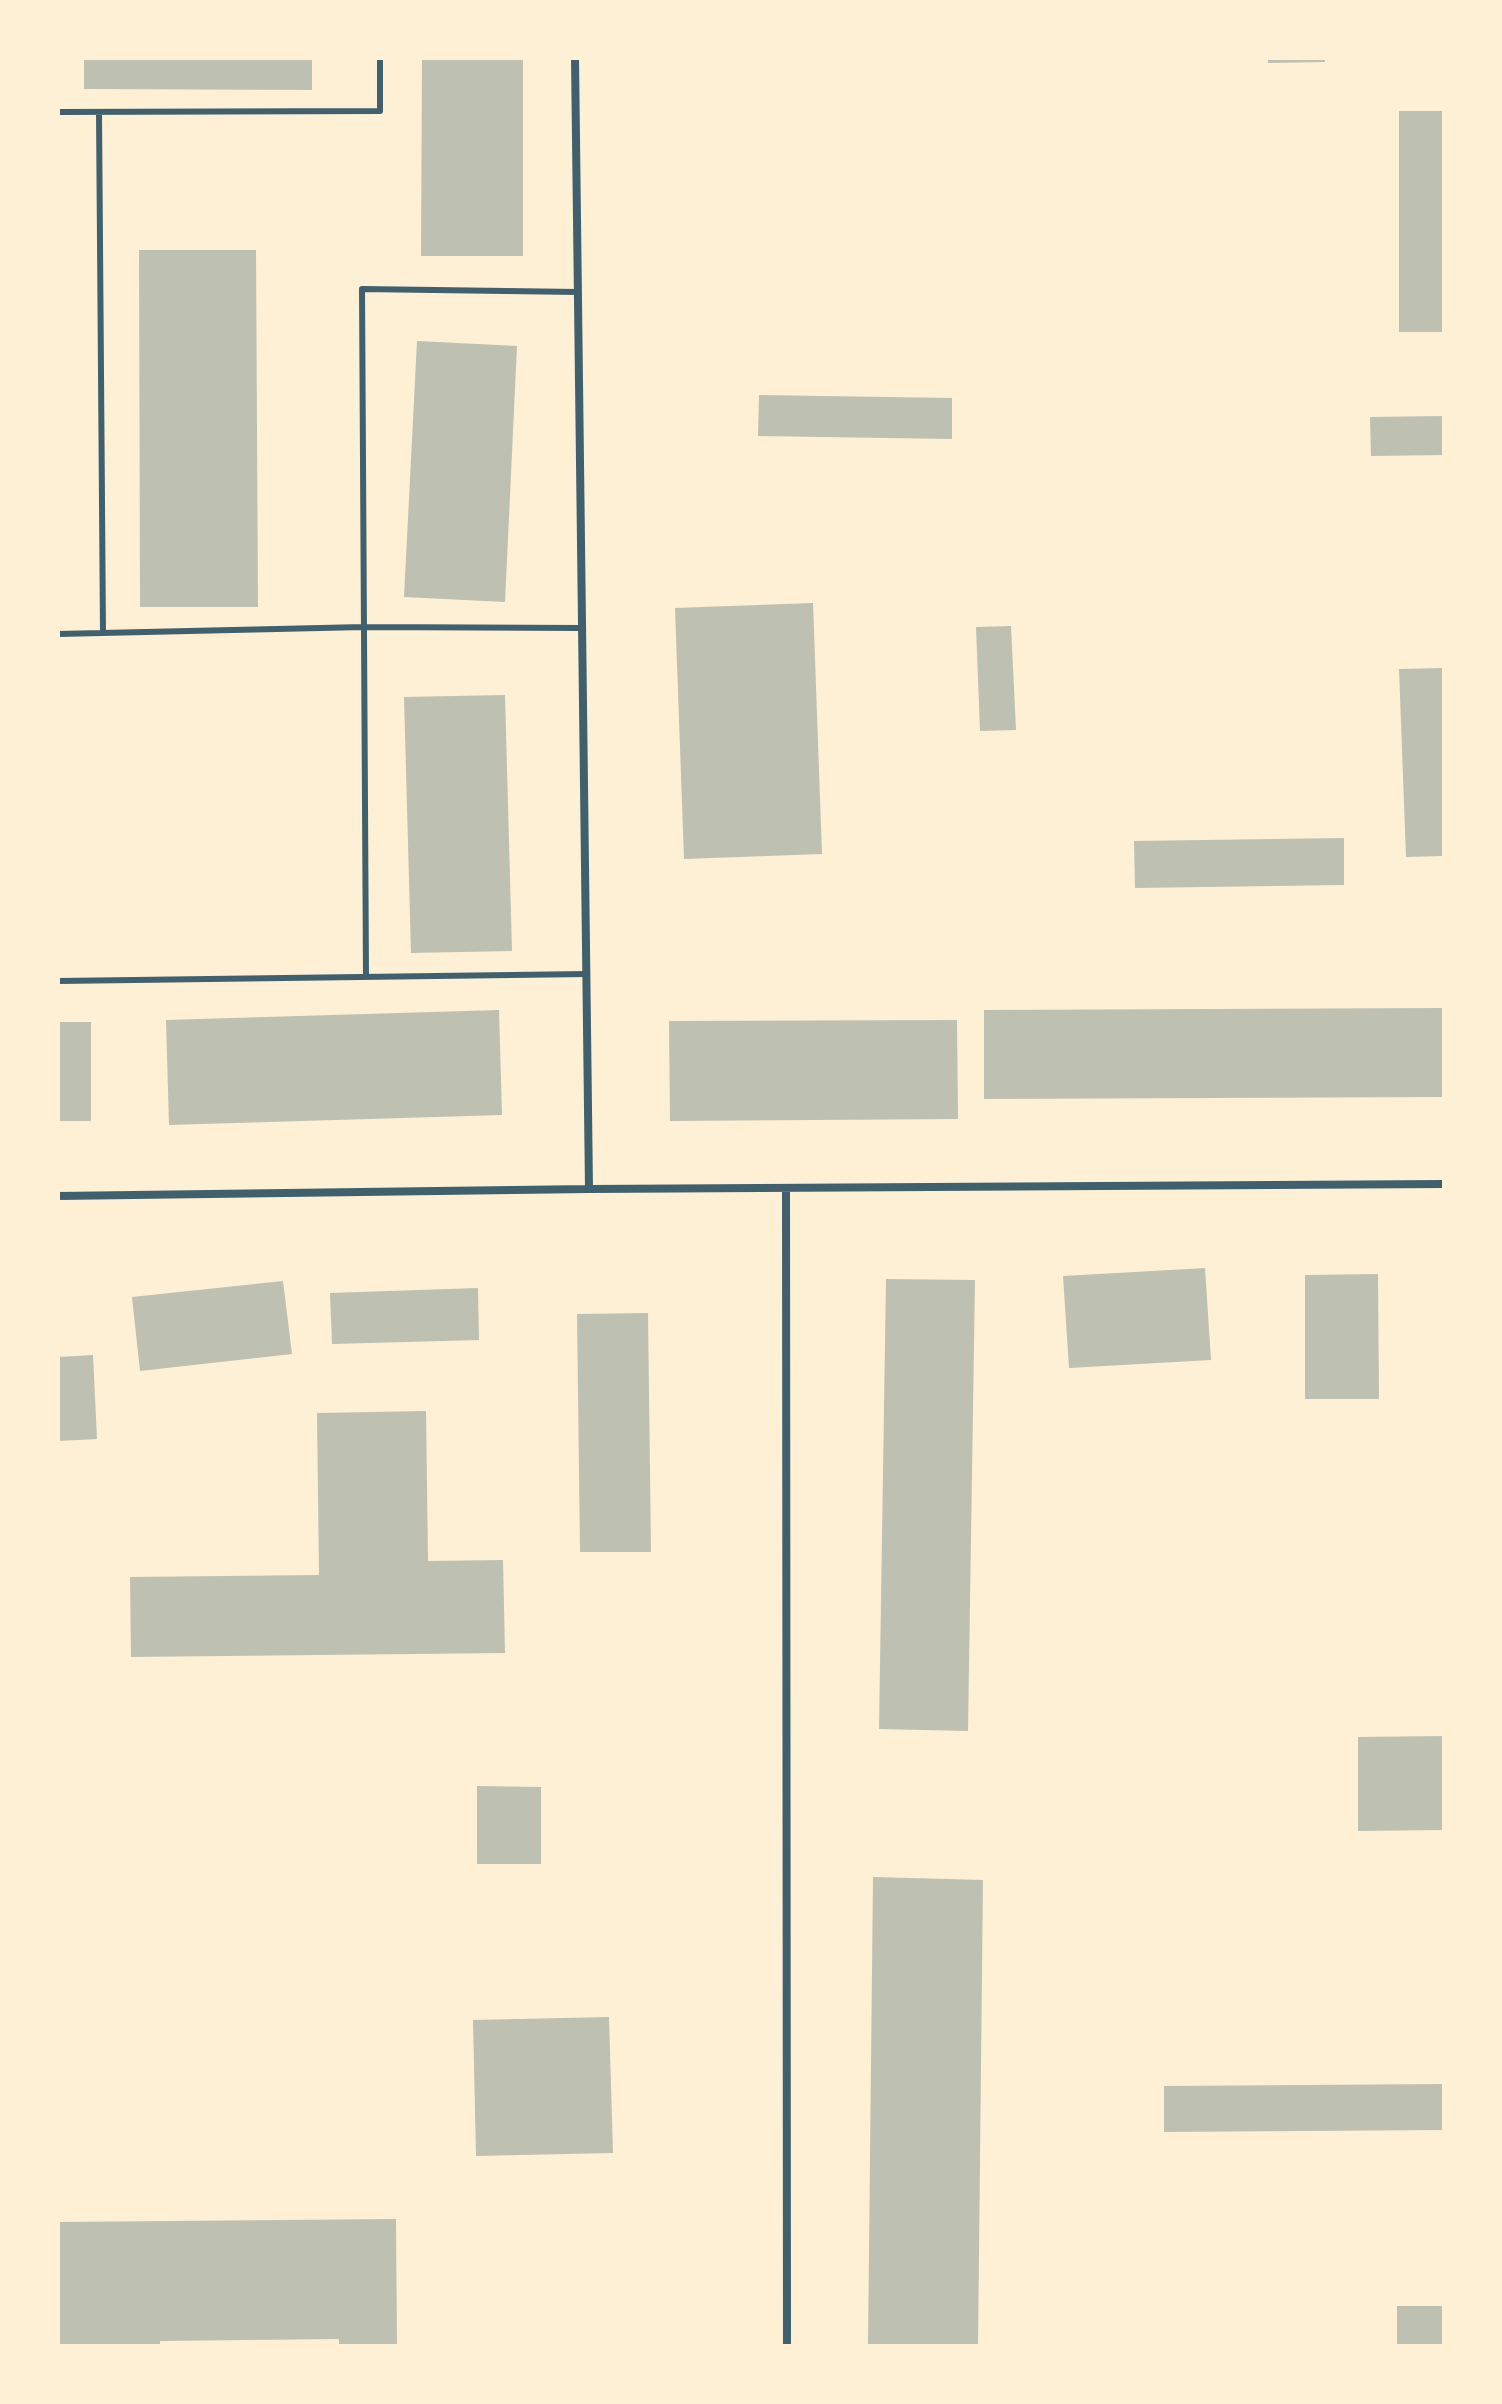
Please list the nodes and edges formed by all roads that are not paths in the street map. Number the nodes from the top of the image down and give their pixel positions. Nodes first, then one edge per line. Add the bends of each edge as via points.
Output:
1 (380, 58) edge
2 (575, 58) edge
3 (58, 112) edge
4 (99, 112) junction
5 (578, 292) junction
6 (364, 627) junction
7 (582, 628) junction
8 (103, 633) junction
9 (58, 634) edge
10 (587, 974) junction
11 (366, 977) junction
12 (58, 981) edge
13 (1444, 1184) edge
14 (589, 1189) junction
15 (786, 1189) junction
16 (58, 1196) edge
17 (787, 2346) edge

1 - 4 lane via 380,111
2 - 5 street
3 - 4 lane
4 - 8 lane
5 - 6 lane via 362,289
5 - 7 street
6 - 7 lane
6 - 8 lane
6 - 11 lane
7 - 10 street
8 - 9 lane
10 - 11 lane
10 - 14 street
11 - 12 lane
13 - 15 street
14 - 15 street
14 - 16 street
15 - 17 street

